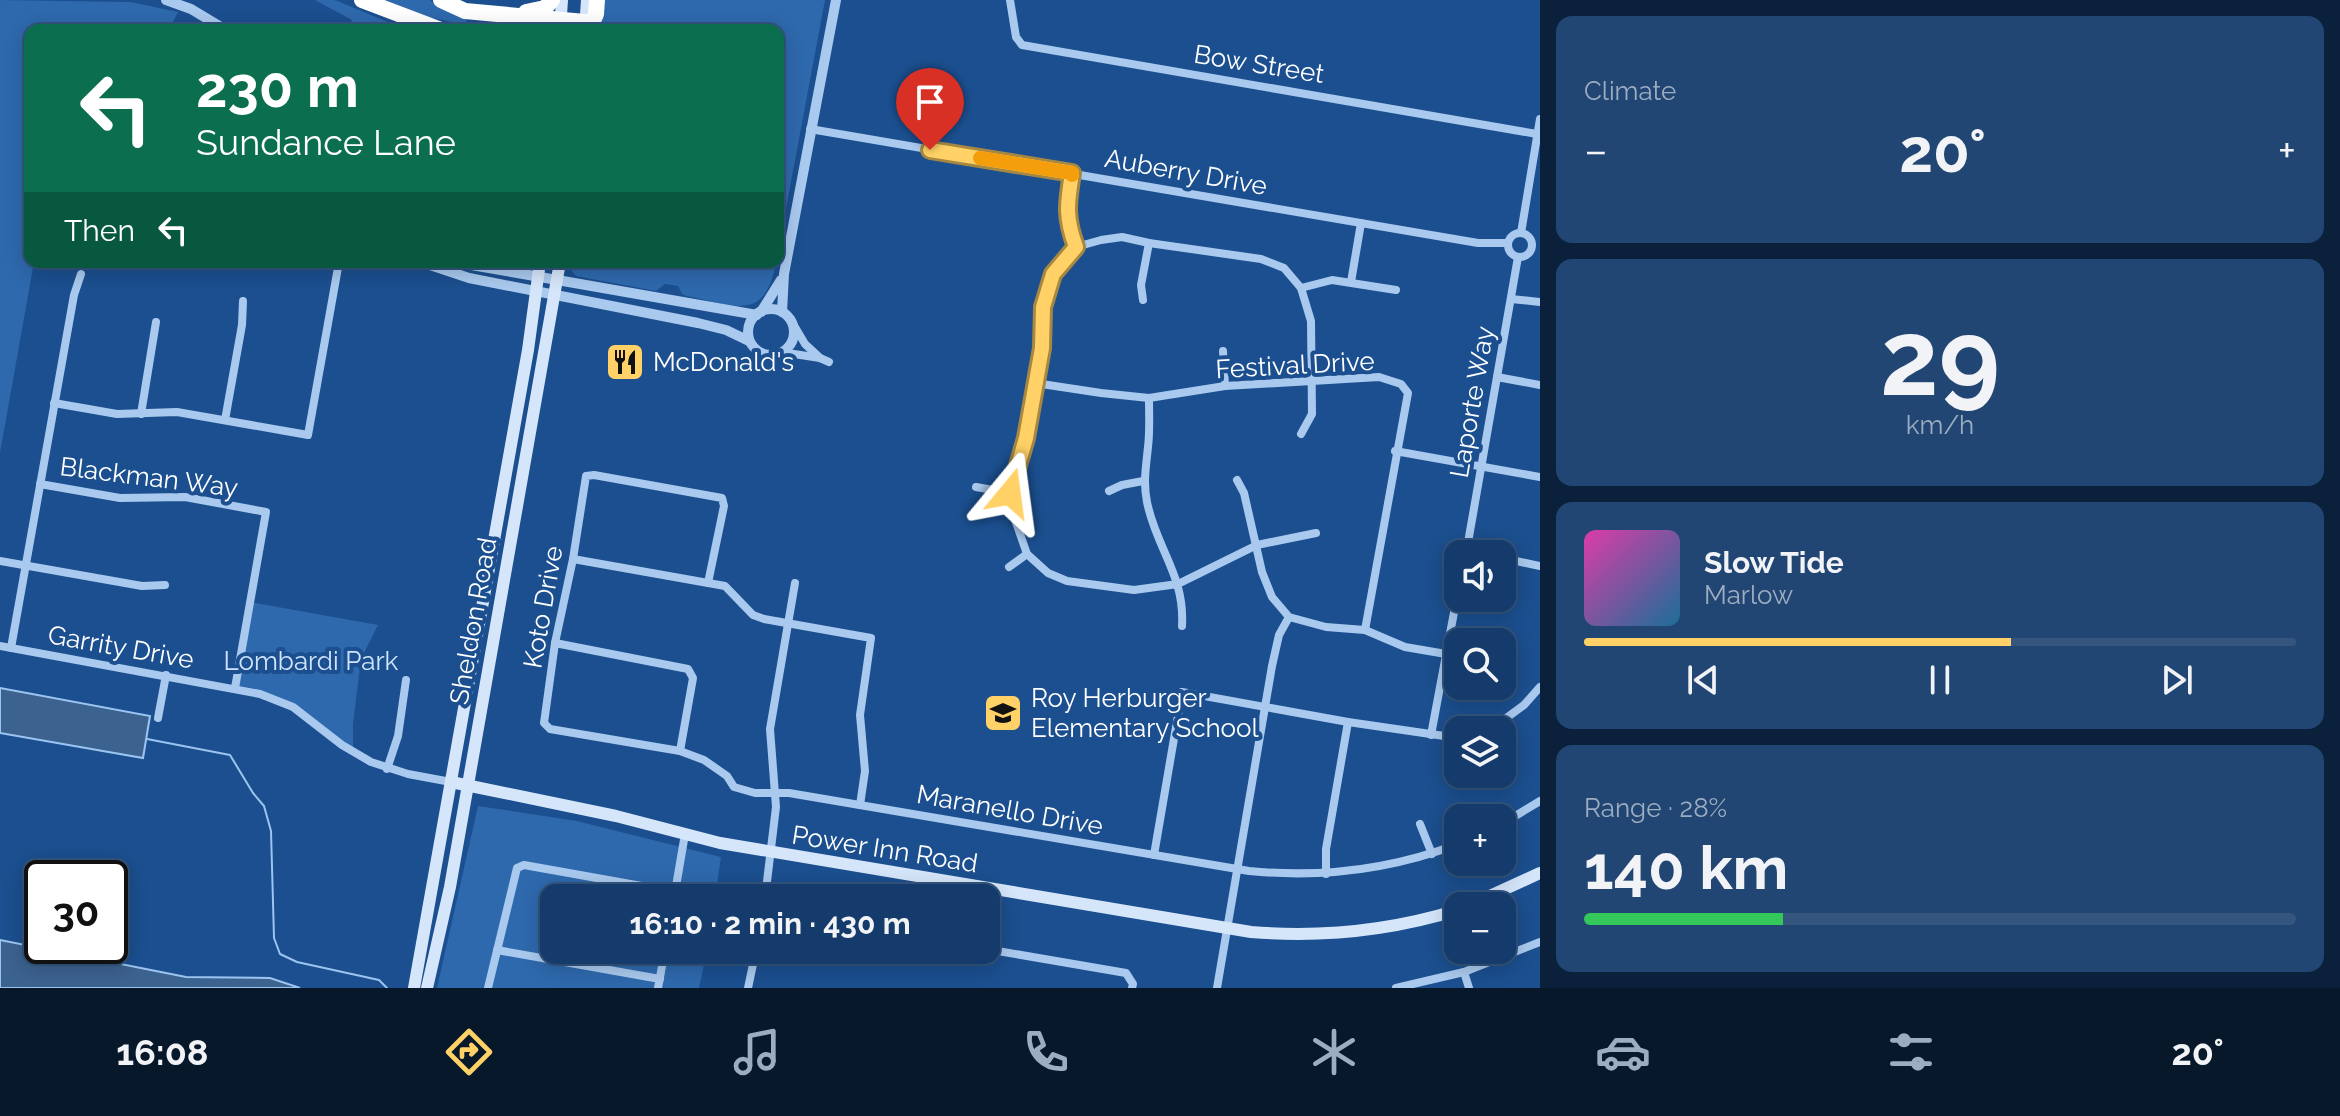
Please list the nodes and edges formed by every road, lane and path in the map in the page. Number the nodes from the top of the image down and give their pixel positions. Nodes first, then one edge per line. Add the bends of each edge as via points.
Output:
1 (166, 0) edge
2 (362, 0) edge
3 (441, 0) edge
4 (552, 0) edge
5 (562, 0) edge
6 (587, 0) edge
7 (597, 0) edge
8 (836, 0) edge
9 (1010, 0) edge
10 (513, 14) junction
11 (216, 24) edge
12 (425, 24) edge
13 (561, 24) edge
14 (586, 24) edge
15 (588, 24) edge
16 (1540, 119) edge
17 (810, 129) junction
18 (1537, 134) junction
19 (1072, 173) junction
20 (1361, 223) junction
21 (1521, 233) junction
22 (1149, 243) junction
23 (1508, 243) junction
24 (1076, 247) junction
25 (1536, 248) edge
26 (1518, 257) junction
27 (338, 268) edge
28 (439, 268) edge
29 (488, 268) edge
30 (539, 268) edge
31 (559, 268) edge
32 (81, 274) dead end
33 (784, 274) junction
34 (538, 277) junction
35 (557, 280) junction
36 (1351, 282) junction
37 (1301, 288) junction
38 (1396, 290) dead end
39 (537, 292) junction
40 (554, 295) junction
41 (1511, 299) junction
42 (1143, 300) dead end
43 (243, 301) dead end
44 (1540, 302) edge
45 (691, 305) junction
46 (611, 306) junction
47 (782, 312) junction
48 (759, 313) junction
49 (156, 322) dead end
50 (792, 322) junction
51 (749, 341) junction
52 (1223, 351) dead end
53 (781, 352) junction
54 (1497, 377) junction
55 (1311, 382) junction
56 (1035, 383) junction
57 (1540, 385) edge
58 (1225, 386) junction
59 (1149, 398) junction
60 (54, 403) junction
61 (141, 414) junction
62 (225, 420) junction
63 (1301, 434) dead end
64 (1395, 451) junction
65 (1481, 466) junction
66 (1540, 477) edge
67 (1237, 480) dead end
68 (1143, 481) junction
69 (40, 484) junction
70 (976, 487) dead end
71 (1109, 491) dead end
72 (1010, 493) junction
73 (1316, 533) dead end
74 (1468, 540) edge
75 (1257, 545) junction
76 (1027, 554) junction
77 (573, 559) junction
78 (0, 561) edge
79 (1516, 561) edge
80 (25, 565) junction
81 (1540, 566) edge
82 (1009, 567) dead end
83 (708, 583) junction
84 (795, 583) dead end
85 (1178, 584) junction
86 (165, 585) dead end
87 (1289, 617) junction
88 (787, 624) junction
89 (1182, 626) dead end
90 (1365, 630) junction
91 (555, 643) junction
92 (0, 646) edge
93 (11, 648) junction
94 (1444, 654) edge
95 (1444, 665) edge
96 (166, 675) junction
97 (406, 680) dead end
98 (1540, 687) edge
99 (235, 688) junction
100 (1265, 706) junction
101 (1509, 716) edge
102 (158, 718) dead end
103 (1348, 722) junction
104 (1431, 735) junction
105 (1444, 736) edge
106 (680, 751) junction
107 (387, 769) junction
108 (451, 782) junction
109 (467, 785) junction
110 (775, 793) junction
111 (1540, 801) edge
112 (860, 805) junction
113 (1516, 816) edge
114 (1420, 824) dead end
115 (685, 834) junction
116 (1444, 849) edge
117 (772, 852) junction
118 (1432, 854) junction
119 (1154, 855) junction
120 (1237, 869) junction
121 (1540, 873) edge
122 (1326, 874) junction
123 (619, 884) edge
124 (676, 884) edge
125 (767, 884) edge
126 (1508, 892) edge
127 (1444, 914) edge
128 (1227, 928) junction
129 (1540, 942) edge
130 (497, 950) junction
131 (1000, 951) edge
132 (1516, 952) edge
133 (753, 964) edge
134 (1485, 964) edge
135 (1464, 972) junction
136 (659, 983) edge
137 (414, 988) edge
138 (427, 988) edge
139 (488, 988) edge
140 (748, 988) edge
141 (1132, 988) edge
142 (1217, 988) edge
143 (1396, 988) edge
144 (1469, 988) edge

1 - 11 street
2 - 12 highway
3 - 10 highway via 465,11
4 - 10 highway via 545,8
5 - 13 main road
6 - 14 main road
7 - 15 highway
8 - 17 street
9 - 18 street, Bow Street via 1022,45
10 - 13 highway
16 - 18 street
17 - 19 street, Auberry Drive
17 - 33 street
18 - 21 street
19 - 20 street, Auberry Drive
19 - 24 street via 1066,208
20 - 23 street, Auberry Drive via 1478,243
20 - 36 street
21 - 23 street
21 - 25 street
22 - 24 street via 1122,237
22 - 37 street via 1261,259 1284,268
22 - 42 street
23 - 26 street
24 - 56 street via 1053,274 1043,307
25 - 26 street
26 - 41 street, Laporte Way
27 - 62 street via 308,435
28 - 39 street
29 - 34 street
30 - 34 main road, Sheldon Road
31 - 35 main road, Sheldon Road
32 - 60 street
33 - 47 street
33 - 48 street
34 - 35 street
34 - 39 main road, Sheldon Road
35 - 40 main road, Sheldon Road
35 - 45 street
36 - 37 street via 1332,280
36 - 38 street
37 - 55 street via 1311,321
39 - 40 street
39 - 108 main road, Sheldon Road
40 - 46 street
40 - 109 main road, Sheldon Road
41 - 44 street
41 - 54 street, Laporte Way
43 - 62 street
45 - 46 street via 682,313
45 - 48 street
46 - 51 street via 726,330
47 - 48 street
47 - 50 street
48 - 51 street via 748,330
49 - 61 street
50 - 53 street via 793,336
50 - 53 street via 805,344 825,360
51 - 53 street via 766,354
52 - 58 street
54 - 57 street
54 - 65 street, Laporte Way
55 - 58 street, Festival Drive
55 - 63 street via 1312,414
55 - 64 street, Festival Drive via 1379,377 1401,384 1408,393
56 - 59 street, Festival Drive
56 - 72 street
58 - 59 street, Festival Drive
59 - 68 street
60 - 61 street
60 - 69 street
61 - 62 street via 177,412
64 - 65 street
64 - 90 street, Festival Drive
65 - 66 street
65 - 74 street, Laporte Way
67 - 75 street
68 - 71 street
68 - 85 street
69 - 80 street
69 - 99 street, Blackman Way via 120,498 185,497 266,512
70 - 72 street
72 - 76 street
73 - 75 street
75 - 85 street
75 - 87 street via 1272,597
76 - 82 street
76 - 85 street via 1067,581 1134,590
77 - 83 street
77 - 83 street, Koto Drive via 586,476 714,496 722,498 724,506
77 - 91 street, Koto Drive
78 - 80 street
79 - 81 street
80 - 86 street via 142,586
80 - 93 street
83 - 88 street via 725,586 753,615
84 - 88 street
85 - 89 street
87 - 90 street
87 - 100 street via 1279,635
88 - 110 street via 770,729
88 - 112 street via 871,638 860,715 865,771
90 - 94 street via 1405,647
91 - 106 street via 688,669 693,678
91 - 106 street, Koto Drive via 544,723 550,729
92 - 93 street, Garrity Drive
93 - 96 street, Garrity Drive
95 - 104 street
96 - 99 street, Garrity Drive
96 - 102 street
97 - 107 street
98 - 101 street
99 - 107 street, Garrity Drive via 293,707 355,754
100 - 103 street
100 - 119 street via 1182,692
100 - 120 street
103 - 104 street
103 - 122 street
104 - 105 street
106 - 110 street, Koto Drive via 704,760 734,787
107 - 108 street, Garrity Drive
108 - 109 main road, Power Inn Road
108 - 137 main road, Sheldon Road
109 - 115 main road, Power Inn Road
109 - 138 main road, Sheldon Road
110 - 112 street, Maranello Drive
110 - 117 street
111 - 113 street
112 - 119 street, Maranello Drive
114 - 118 street
115 - 117 main road, Power Inn Road
115 - 124 street
116 - 118 street, Maranello Drive
117 - 125 street
117 - 128 main road, Power Inn Road
118 - 122 street, Maranello Drive
119 - 120 street, Maranello Drive
120 - 122 street, Maranello Drive
120 - 128 street
121 - 126 main road
123 - 130 street via 524,865 517,868
127 - 128 main road, Power Inn Road via 1338,934 1282,935
128 - 142 street
129 - 132 street
130 - 136 street
130 - 139 street
131 - 141 street via 1126,973
133 - 140 street
134 - 135 street
135 - 143 street
135 - 144 street

